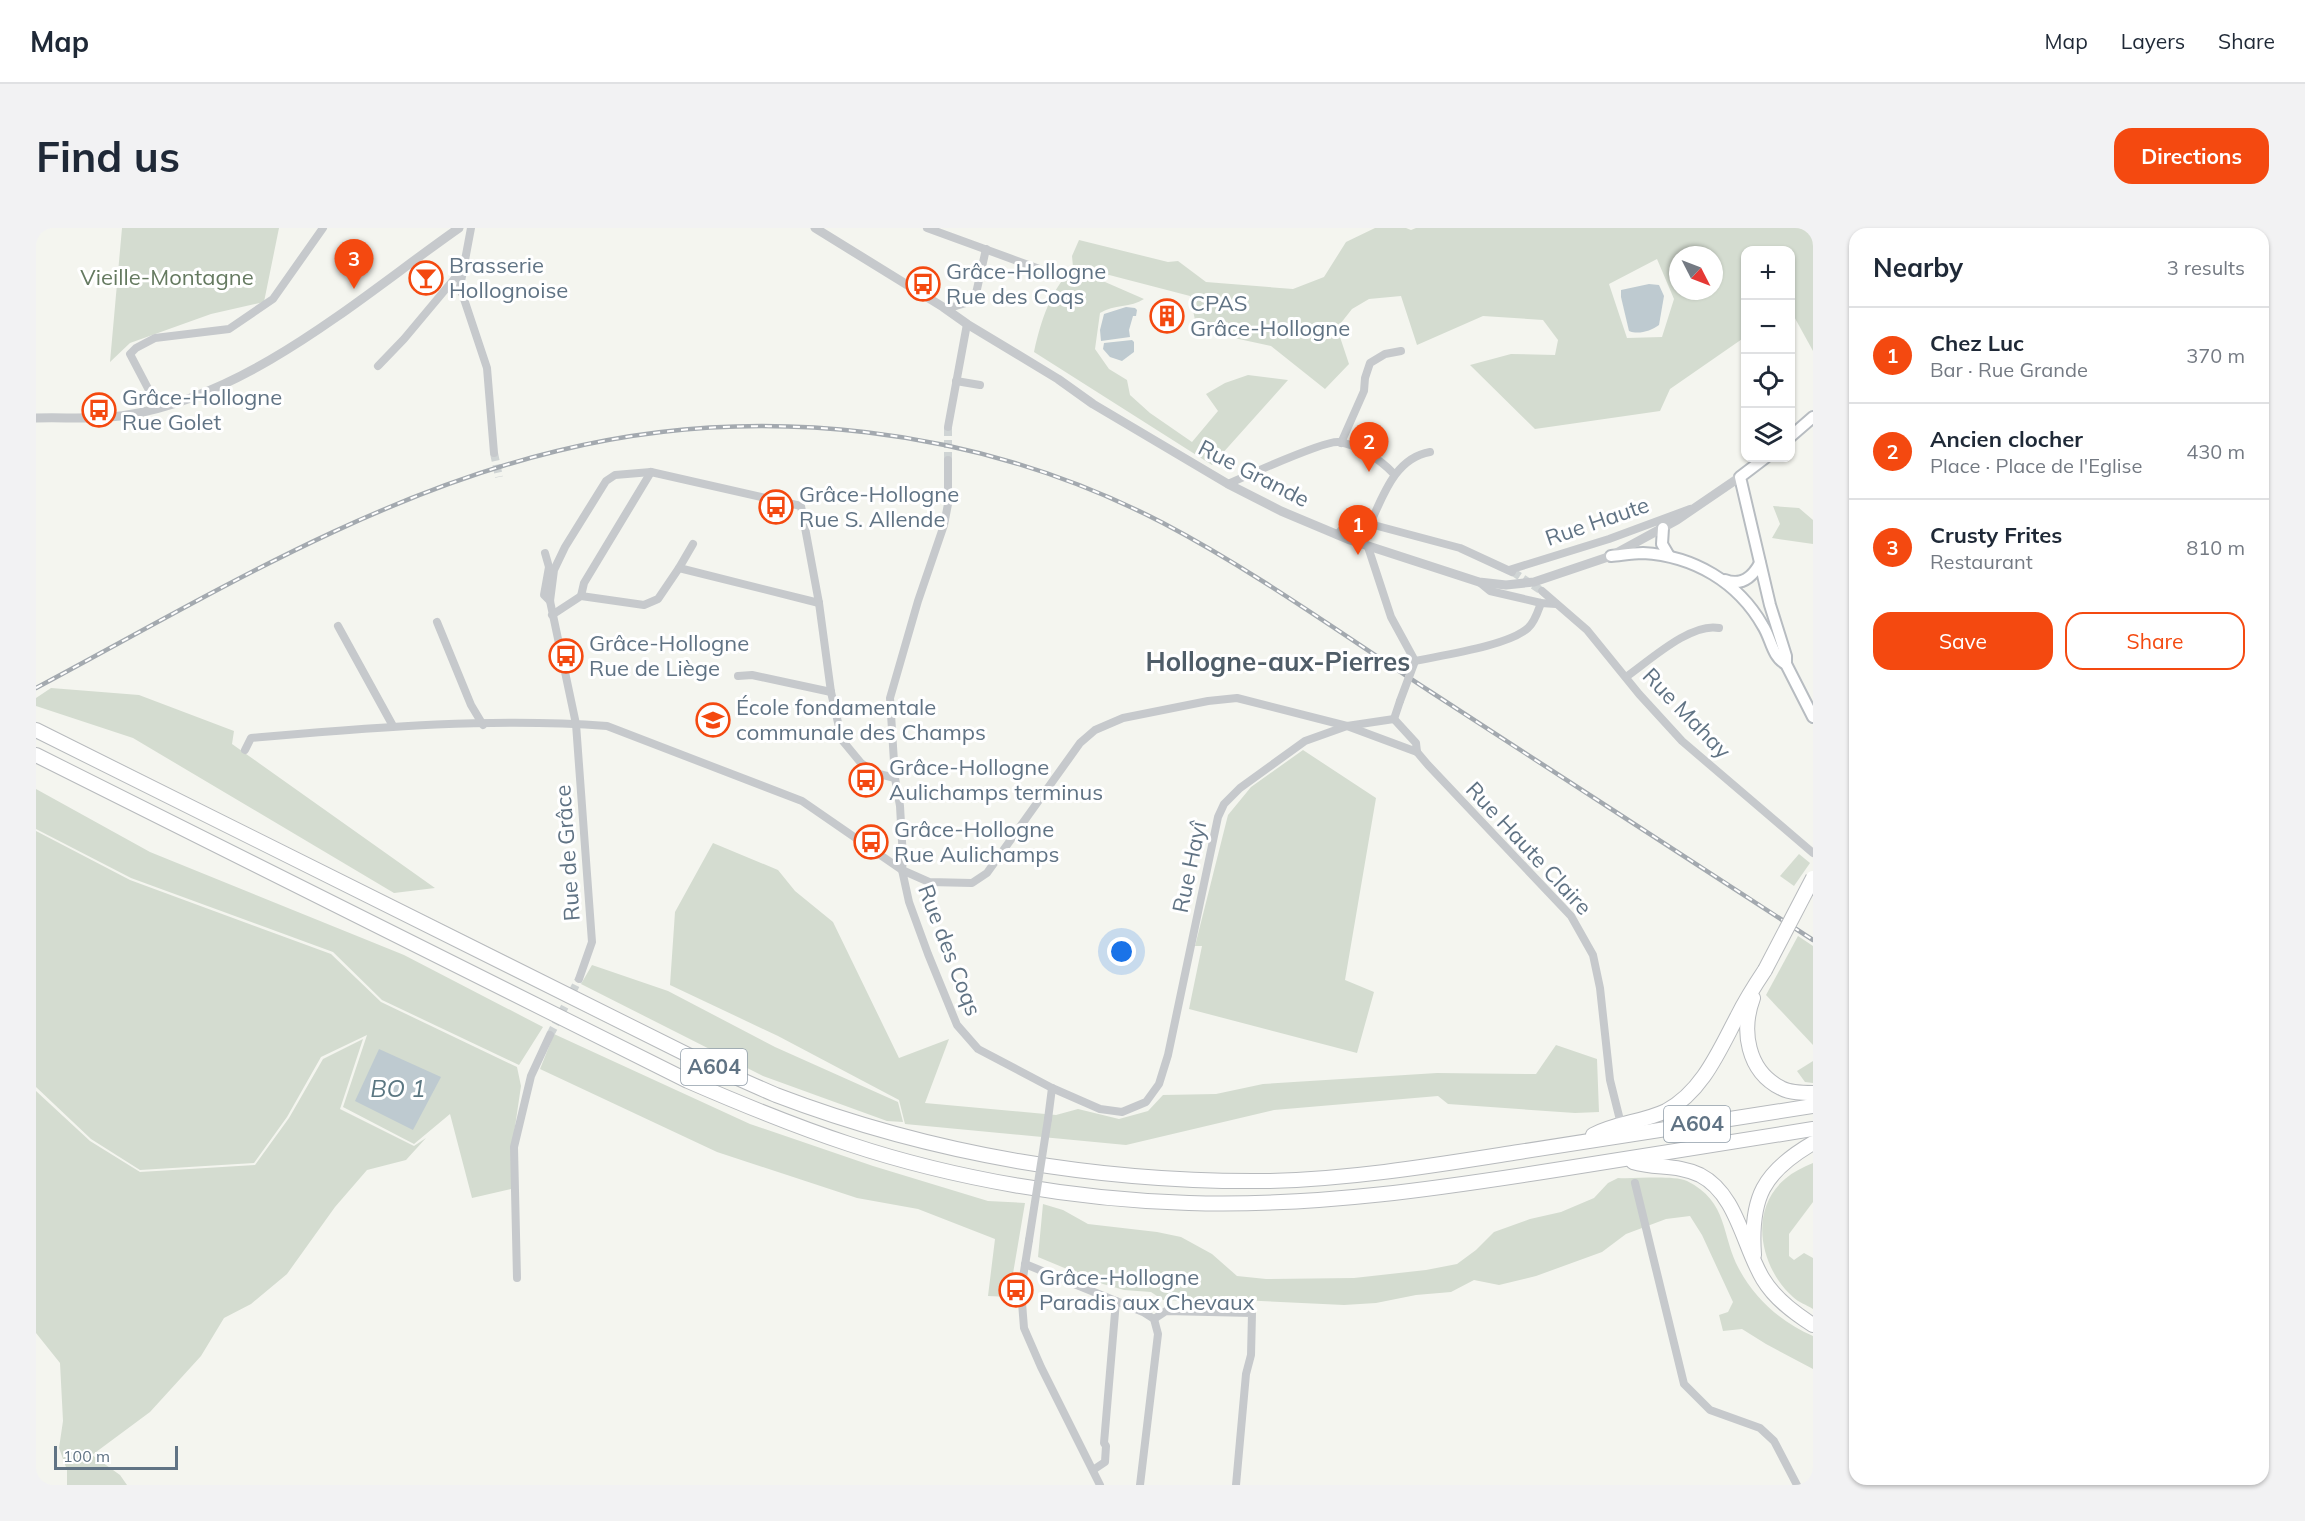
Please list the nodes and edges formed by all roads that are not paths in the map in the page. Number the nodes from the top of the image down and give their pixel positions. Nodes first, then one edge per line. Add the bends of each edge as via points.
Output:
1 (323, 228) edge
2 (459, 228) edge
3 (471, 228) edge
4 (815, 228) edge
5 (927, 228) edge
6 (950, 232) edge
7 (986, 249) junction
8 (463, 268) junction
9 (1056, 274) dead end
10 (949, 310) junction
11 (967, 324) junction
12 (1401, 351) dead end
13 (378, 366) dead end
14 (956, 381) junction
15 (980, 385) dead end
16 (155, 407) junction
17 (1813, 417) edge
18 (36, 418) edge
19 (948, 427) tunnel mouth
20 (1795, 433) edge
21 (1341, 443) junction
22 (1430, 452) dead end
23 (494, 453) tunnel mouth
24 (948, 460) tunnel mouth
25 (1760, 462) edge
26 (651, 472) junction
27 (1394, 474) junction
28 (1740, 477) junction
29 (1228, 484) junction
30 (1696, 507) junction
31 (1370, 524) junction
32 (1663, 528) junction
33 (1337, 535) junction
34 (693, 544) dead end
35 (1368, 547) junction
36 (545, 553) dead end
37 (1611, 556) junction
38 (1669, 556) junction
39 (1760, 563) junction
40 (679, 568) junction
41 (1724, 580) junction
42 (1479, 582) junction
43 (1542, 591) tunnel mouth
44 (581, 596) junction
45 (550, 601) junction
46 (819, 603) junction
47 (1541, 603) junction
48 (1556, 604) junction
49 (552, 615) junction
50 (437, 622) dead end
51 (338, 626) dead end
52 (1719, 628) dead end
53 (1415, 661) junction
54 (1786, 664) junction
55 (738, 676) dead end
56 (1626, 677) junction
57 (831, 692) junction
58 (1813, 717) edge
59 (1394, 719) junction
60 (483, 724) junction
61 (576, 724) junction
62 (393, 726) junction
63 (1347, 726) junction
64 (36, 730) edge
65 (245, 750) dead end
66 (1418, 752) junction
67 (36, 755) edge
68 (895, 778) junction
69 (1813, 853) edge
70 (902, 870) junction
71 (1813, 878) edge
72 (1764, 972) junction
73 (579, 979) tunnel mouth
74 (550, 1035) tunnel mouth
75 (1052, 1088) junction
76 (1813, 1094) edge
77 (1813, 1106) edge
78 (1620, 1119) dead end
79 (1813, 1130) edge
80 (1580, 1143) junction
81 (1813, 1143) edge
82 (1622, 1159) junction
83 (1635, 1183) dead end
84 (1754, 1260) junction
85 (1025, 1264) junction
86 (518, 1278) dead end
87 (1116, 1301) junction
88 (1154, 1319) junction
89 (1813, 1325) edge
90 (1092, 1470) junction
91 (1100, 1485) edge
92 (1140, 1485) edge
93 (1236, 1485) edge
94 (1797, 1485) edge

1 - 16 street via 273,299 229,329 155,339 130,354
2 - 16 street via 272,359 203,392
3 - 8 street
4 - 10 street, Rue Grande
5 - 6 street
6 - 7 street
7 - 9 street
7 - 10 street via 975,298
8 - 13 street
8 - 23 street via 460,287 487,368
10 - 11 street, Rue Grande
11 - 14 street
11 - 29 street, Rue Grande
12 - 21 street via 1370,363 1364,391
14 - 15 street
14 - 19 street
16 - 18 street via 126,415
17 - 20 main road
21 - 27 street via 1357,448
21 - 29 street via 1335,441
22 - 27 street via 1420,454
24 - 68 street, Rue des Coqs via 944,525 890,698
25 - 28 main road
26 - 44 street via 584,583
26 - 45 street via 615,475 606,482 561,554 554,570
26 - 46 street via 801,506
27 - 31 street
28 - 30 street, Rue Grande
28 - 39 main road
29 - 33 street, Rue Grande
30 - 31 street, Rue Haute via 1511,571 1460,548
30 - 32 street, Rue Grande
31 - 33 street via 1342,529
32 - 37 street, Rue Grande
32 - 38 main road via 1662,544
33 - 35 street, Rue Grande
34 - 40 street
35 - 42 street, Rue Grande
35 - 53 street via 1391,617
36 - 45 street via 549,567 544,594
37 - 38 main road
37 - 42 street, Rue Grande via 1534,582
38 - 41 main road
39 - 41 main road via 1747,579 1735,583
39 - 54 main road
40 - 44 street via 658,599 644,605
40 - 46 street
41 - 54 main road via 1752,606 1778,659
42 - 47 street via 1490,591
43 - 48 street, Rue Mahay
44 - 49 street
45 - 49 street, Rue de Grâce
46 - 57 street
47 - 48 street
47 - 53 street via 1528,628 1501,642
48 - 56 street, Rue Mahay via 1587,630
49 - 61 street, Rue de Grâce
50 - 60 street via 471,705
51 - 62 street
52 - 56 street via 1693,631
53 - 59 street, bridge
54 - 58 main road
55 - 57 street via 752,675
56 - 69 street, Rue Mahay via 1682,741
57 - 68 street via 842,740 861,763
59 - 63 street, Rue Hayî
59 - 66 street, Rue Haute Claire via 1416,743
60 - 61 street
60 - 62 street
61 - 70 street via 608,726 802,801
61 - 73 street, Rue de Grâce via 592,942
62 - 65 street via 251,738
63 - 66 street
63 - 70 street via 1237,698 1122,718 1095,730 1080,743 987,873 972,883 951,884 929,882
63 - 75 street, Rue Hayî via 1305,741 1224,804 1218,817 1168,1055 1159,1084 1146,1102 1122,1112 1100,1109
64 - 80 highway, A604 via 698,1060 776,1095 940,1146 1105,1174 1272,1181 1358,1175
66 - 78 street, Rue Haute Claire via 1571,916 1582,933 1593,955 1600,988 1610,1080
67 - 82 highway, A604 via 688,1081 850,1145 935,1168 1102,1197 1272,1203 1359,1198
68 - 70 street, Rue des Coqs
70 - 75 street, Rue des Coqs via 909,902 957,1025 978,1049
71 - 72 highway, bridge
72 - 76 highway via 1747,1024 1752,1056 1758,1068 1781,1088
72 - 80 highway via 1710,1067 1682,1099 1656,1115 1602,1130
74 - 86 street via 531,1076 514,1147
75 - 85 street, bridge
77 - 80 highway, A604
79 - 82 highway, A604
81 - 84 highway via 1782,1165 1761,1192 1752,1230
82 - 84 highway via 1682,1167 1702,1176 1725,1198
83 - 94 street via 1684,1384 1710,1410 1760,1428 1774,1441
84 - 89 highway via 1776,1297
85 - 87 street
85 - 90 street via 1021,1290 1023,1328
87 - 88 street
87 - 90 street via 1105,1462
88 - 92 street via 1158,1334
88 - 93 street via 1166,1311 1252,1313
90 - 91 street

